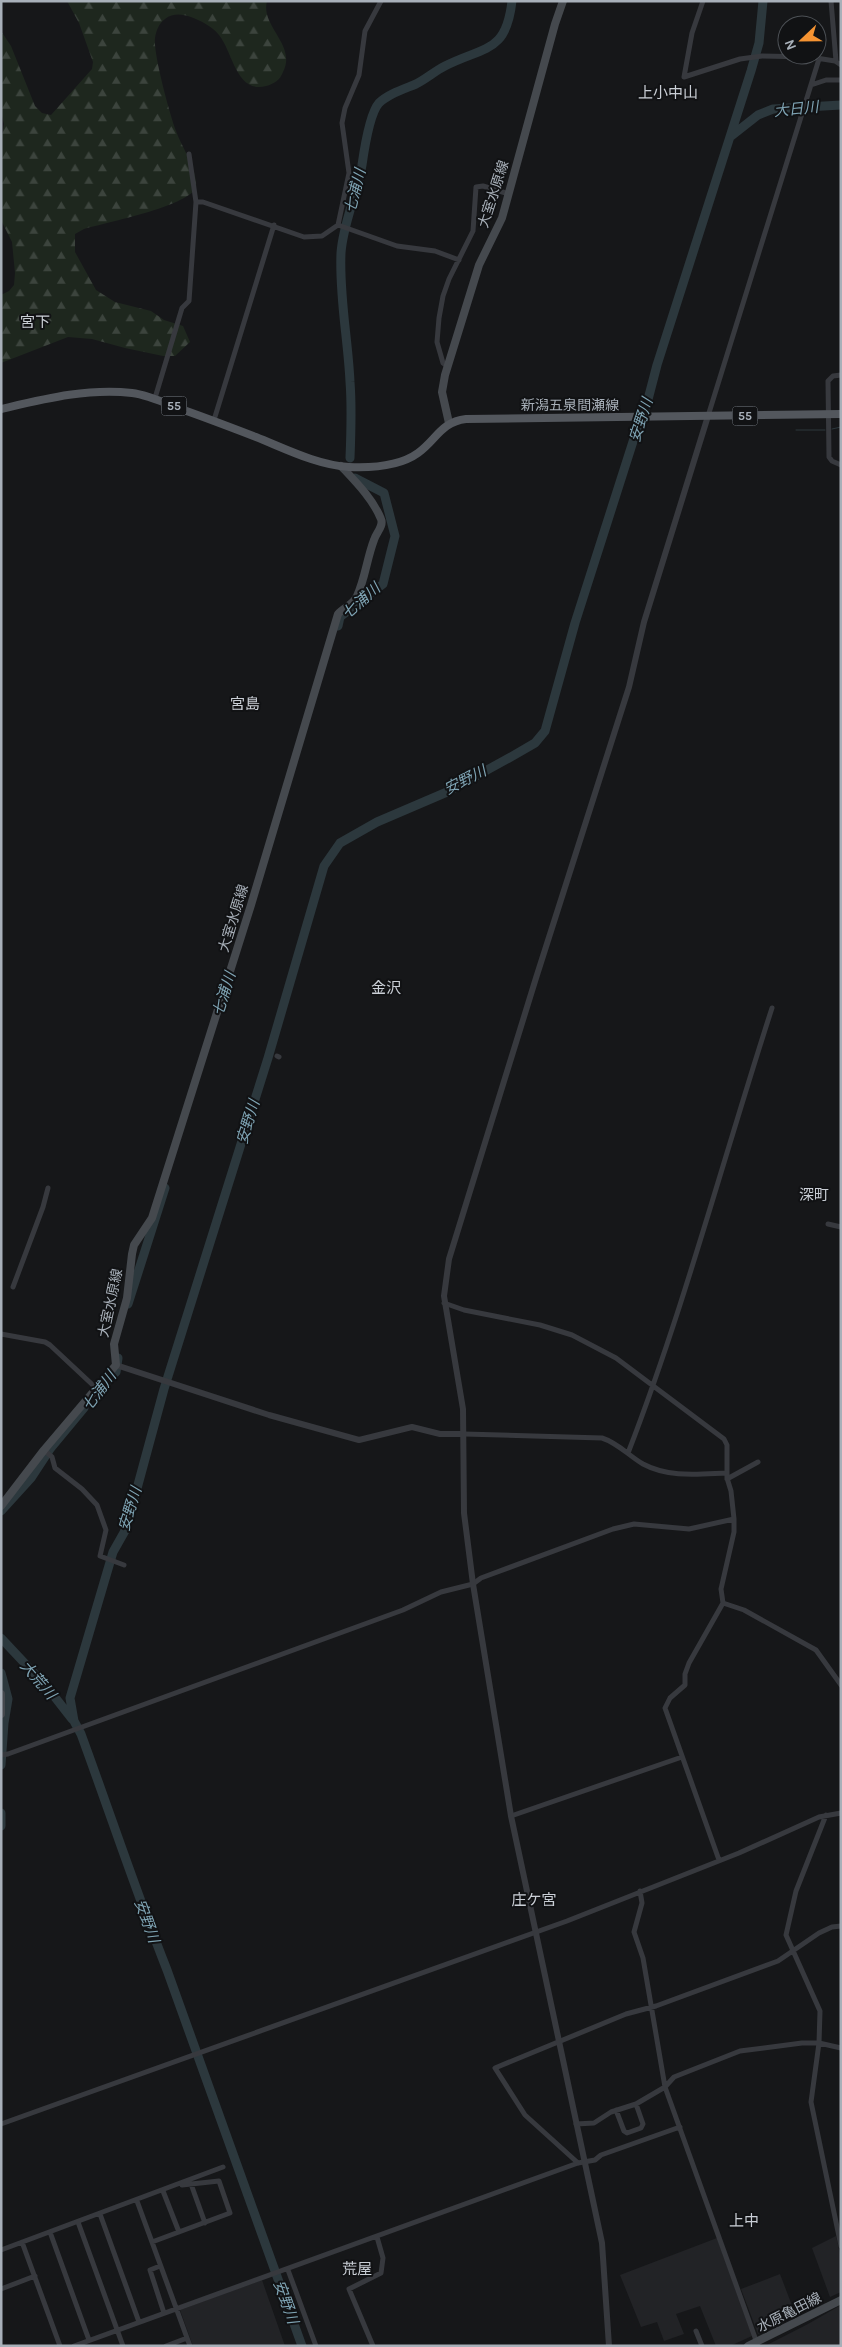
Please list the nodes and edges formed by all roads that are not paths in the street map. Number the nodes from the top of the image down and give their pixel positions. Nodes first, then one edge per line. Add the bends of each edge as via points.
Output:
1 (381, 1) edge
2 (564, 1) edge
3 (703, 1) edge
4 (832, 1) edge
5 (777, 56) edge
6 (838, 63) edge
7 (817, 65) edge
8 (841, 80) edge
9 (810, 85) junction
10 (189, 154) dead end
11 (508, 194) junction
12 (196, 202) junction
13 (274, 225) junction
14 (339, 226) junction
15 (459, 260) junction
16 (447, 366) junction
17 (841, 375) edge
18 (155, 398) junction
19 (1, 409) edge
20 (841, 414) edge
21 (828, 415) junction
22 (708, 416) junction
23 (214, 420) junction
24 (449, 423) junction
25 (841, 464) edge
26 (341, 466) junction
27 (772, 1008) dead end
28 (48, 1188) dead end
29 (828, 1224) dead end
30 (841, 1227) edge
31 (13, 1287) dead end
32 (444, 1303) junction
33 (1, 1334) edge
34 (116, 1365) junction
35 (96, 1388) junction
36 (653, 1388) junction
37 (464, 1434) junction
38 (44, 1450) junction
39 (628, 1454) junction
40 (758, 1462) dead end
41 (727, 1476) junction
42 (2, 1503) edge
43 (734, 1519) junction
44 (122, 1564) dead end
45 (472, 1584) junction
46 (723, 1603) junction
47 (841, 1685) edge
48 (1, 1694) edge
49 (1, 1714) edge
50 (3, 1755) edge
51 (682, 1757) junction
52 (841, 1813) edge
53 (826, 1815) junction
54 (511, 1816) junction
55 (719, 1860) junction
56 (640, 1891) junction
57 (841, 1926) edge
58 (536, 1932) junction
59 (794, 1951) junction
60 (650, 2006) junction
61 (558, 2042) junction
62 (819, 2043) junction
63 (841, 2048) edge
64 (665, 2086) junction
65 (636, 2104) junction
66 (616, 2110) junction
67 (1, 2124) edge
68 (576, 2124) junction
69 (680, 2127) junction
70 (581, 2162) junction
71 (223, 2167) dead end
72 (191, 2184) junction
73 (175, 2186) junction
74 (163, 2191) junction
75 (137, 2201) junction
76 (100, 2214) junction
77 (78, 2222) junction
78 (205, 2223) junction
79 (50, 2232) junction
80 (179, 2232) junction
81 (376, 2237) junction
82 (22, 2242) junction
83 (152, 2242) junction
84 (841, 2246) edge
85 (1, 2250) edge
86 (160, 2266) junction
87 (287, 2270) junction
88 (35, 2276) junction
89 (1, 2289) edge
90 (841, 2300) edge
91 (176, 2309) junction
92 (164, 2313) junction
93 (139, 2322) junction
94 (117, 2330) junction
95 (696, 2331) dead end
96 (187, 2338) junction
97 (89, 2340) junction
98 (758, 2344) edge
99 (60, 2346) edge
100 (74, 2346) edge
101 (123, 2346) edge
102 (166, 2346) edge
103 (190, 2346) edge
104 (316, 2346) edge
105 (373, 2346) edge
106 (609, 2346) edge
107 (702, 2346) edge
108 (748, 2346) edge

1 - 14 street via 365,32 359,75 342,122 349,173
2 - 11 main road, 大室水原線
3 - 5 street via 692,33 684,77 746,58
4 - 6 street
7 - 9 street
8 - 9 street
9 - 22 street via 804,113
10 - 12 street
11 - 15 street via 483,186 476,188 473,232
11 - 16 main road, 大室水原線 via 502,218 479,265
12 - 13 street
12 - 18 street via 189,301 182,308
13 - 14 street via 313,238
13 - 23 street
14 - 15 street via 397,246 435,251
15 - 16 street via 442,296 439,318 437,342 443,364
16 - 24 main road, 大室水原線 via 442,392
17 - 21 street via 828,381
18 - 19 main road, 55 via 104,391 50,397
18 - 23 main road, 55
20 - 21 main road, 新潟五泉間瀬線 / 55
21 - 22 main road, 新潟五泉間瀬線 / 55
21 - 25 street via 829,457
22 - 24 main road, 新潟五泉間瀬線 / 55 via 466,419
22 - 32 street via 644,622 629,687 448,1264
23 - 26 main road, 55 via 314,460
24 - 26 main road, 55 via 418,453 399,462
26 - 34 main road, 大室水原線 via 364,494 382,520 382,525 368,553 358,596 338,614 152,1218 134,1245 127,1298 114,1344
27 - 36 street
28 - 31 street
29 - 30 street
32 - 36 street via 572,1335 616,1358
32 - 37 street via 463,1409
33 - 35 street via 45,1342
34 - 35 main road
34 - 37 street via 269,1415 359,1440 412,1428 440,1434
35 - 38 main road
36 - 39 street
36 - 41 street via 724,1439 727,1445
37 - 39 street via 602,1438
37 - 45 street via 464,1513
38 - 42 main road
38 - 44 street via 52,1457 55,1468 97,1505 106,1530 100,1556
39 - 41 street via 655,1470 680,1475
40 - 41 street
41 - 43 street
43 - 45 street via 689,1530 634,1524 624,1526
43 - 46 street via 721,1589
45 - 50 street via 441,1592 403,1610
45 - 54 street
46 - 47 street via 744,1610 805,1642 824,1660
46 - 51 street via 689,1663 685,1684 665,1704
48 - 49 main road
51 - 54 street
51 - 55 street
52 - 53 street
53 - 55 street
53 - 59 street via 796,1891 786,1935
54 - 58 street
55 - 56 street
56 - 58 street
56 - 60 street via 642,1903 634,1932 643,1958
57 - 59 street via 819,1933
58 - 61 street
58 - 67 street
59 - 60 street via 778,1961
59 - 62 street via 820,2011
60 - 61 street
60 - 64 street
61 - 68 street
61 - 70 street via 495,2068 525,2115
62 - 63 street
62 - 64 street via 740,2051 674,2077
62 - 84 street via 811,2102
64 - 65 street
64 - 69 street
65 - 66 street
65 - 66 street via 643,2124 641,2128 624,2131
66 - 68 street via 594,2123
68 - 70 street
69 - 70 street
69 - 98 street
70 - 81 street
70 - 106 street via 602,2243
71 - 73 street
72 - 73 street
72 - 78 street
72 - 78 street via 219,2181 230,2213
73 - 74 street
74 - 75 street
74 - 80 street
75 - 76 street
75 - 83 street
76 - 77 street
76 - 93 street
77 - 79 street
77 - 94 street
78 - 80 street
79 - 82 street
79 - 97 street
80 - 83 street
81 - 87 street
81 - 105 street via 383,2258 381,2273 348,2289
82 - 85 street
82 - 88 street
83 - 86 street
86 - 91 street
86 - 92 street via 150,2270
87 - 91 street
87 - 104 street
88 - 89 street
88 - 99 street
90 - 98 main road, 水原亀田線
91 - 92 street
91 - 96 street
92 - 93 street
93 - 94 street
94 - 97 street
94 - 101 street
95 - 107 street
96 - 102 street
96 - 103 street
97 - 100 street
98 - 108 main road, 水原亀田線

